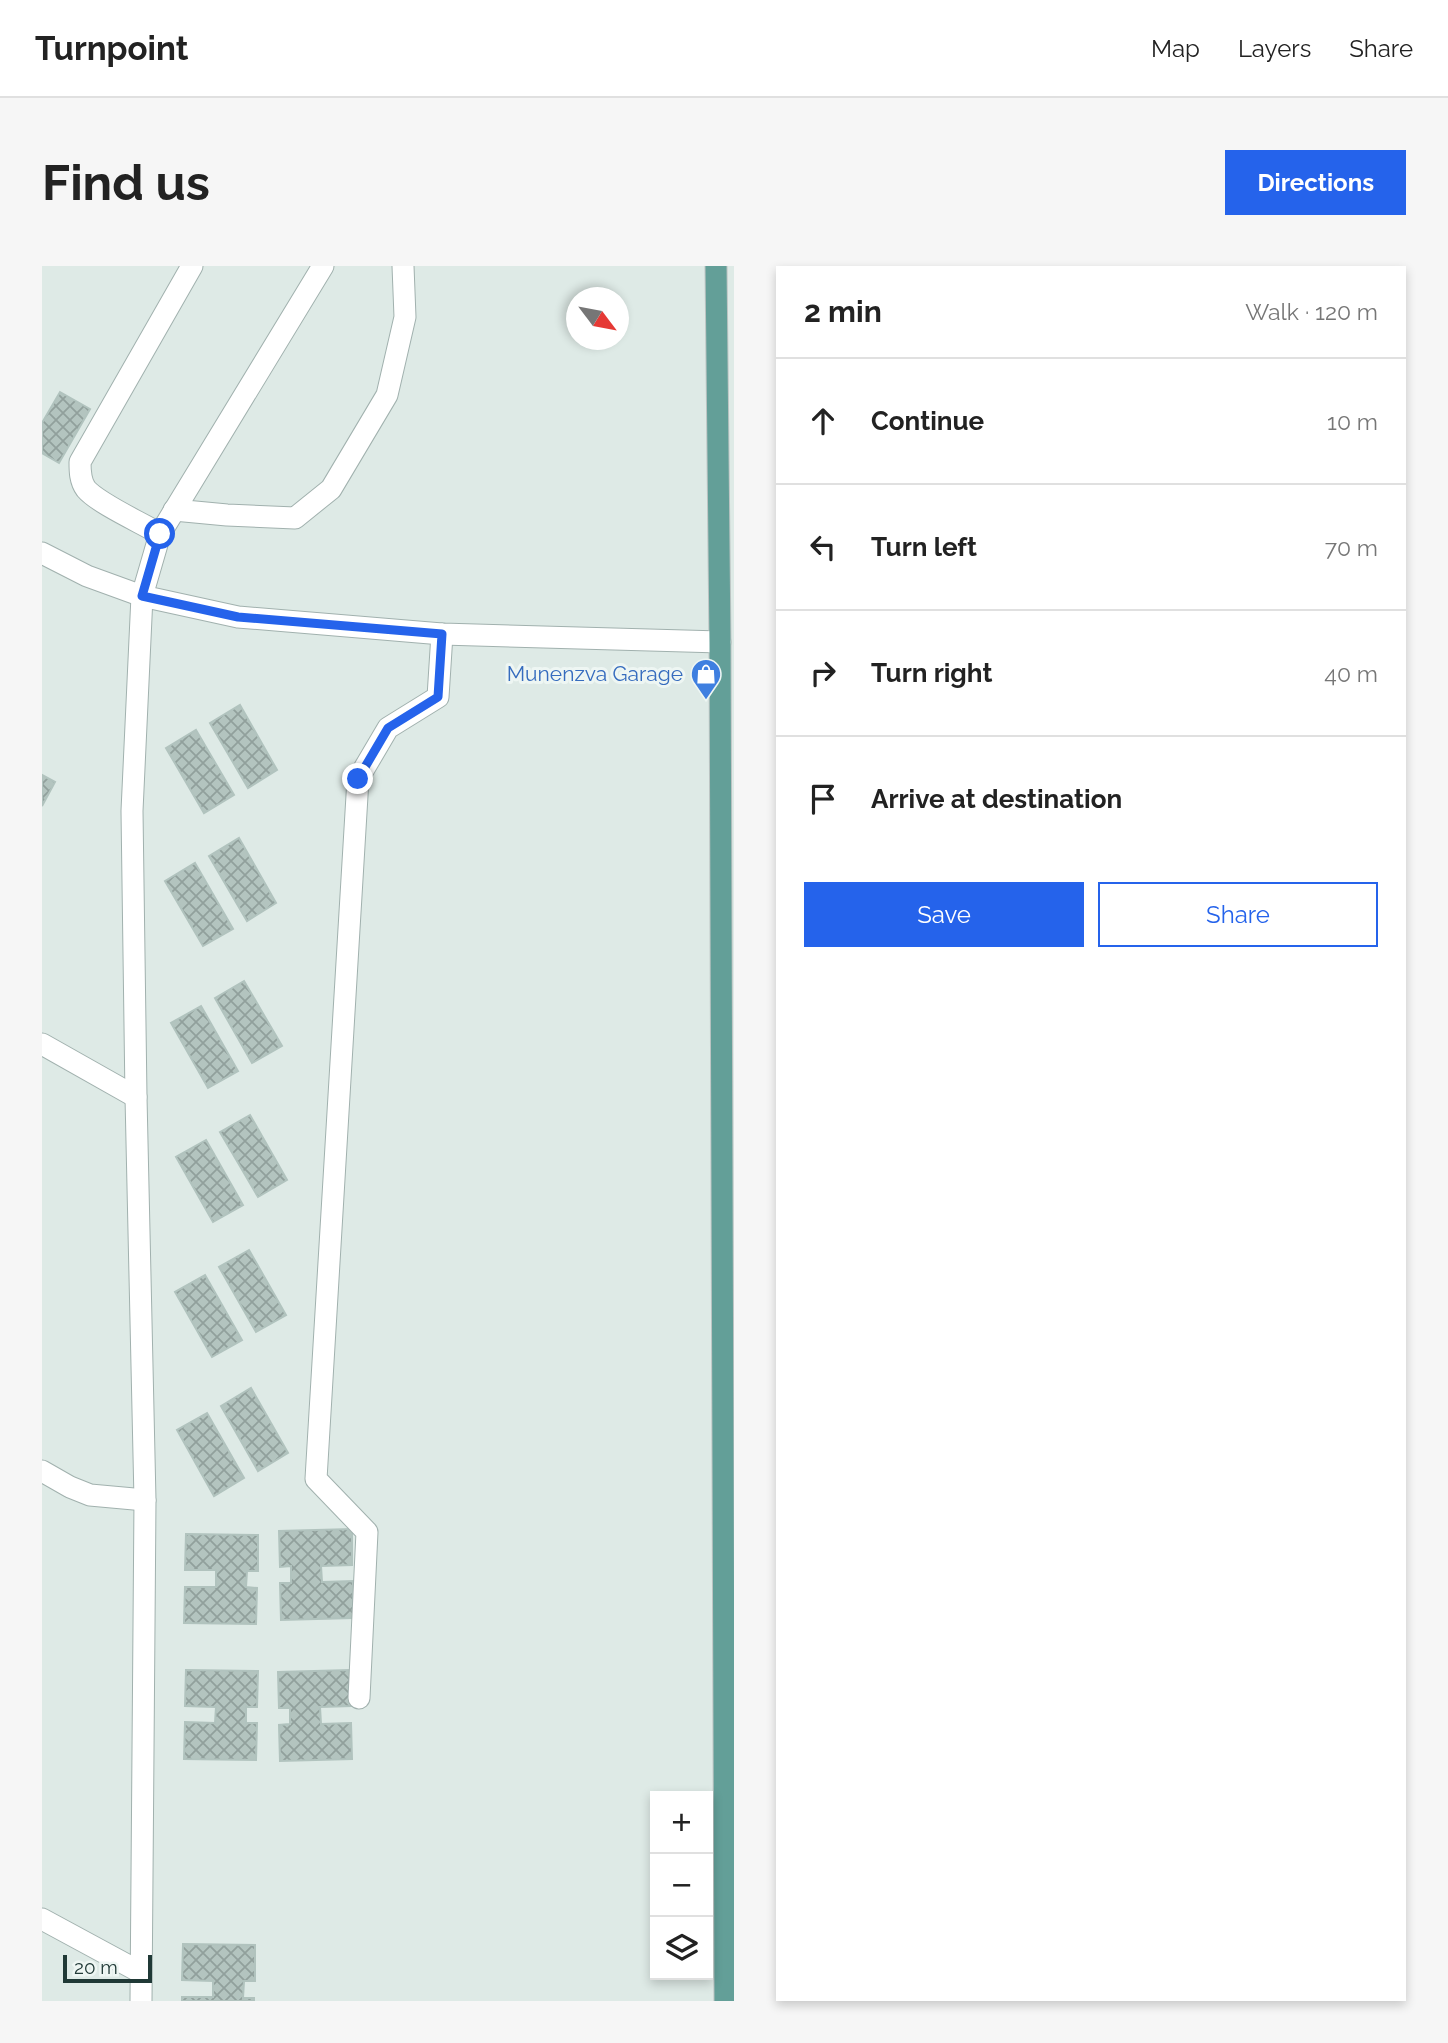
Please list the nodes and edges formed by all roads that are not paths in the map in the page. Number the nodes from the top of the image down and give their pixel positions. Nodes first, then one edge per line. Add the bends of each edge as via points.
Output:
1 (192, 266) edge
2 (323, 266) edge
3 (404, 266) edge
4 (716, 266) edge
5 (174, 510) junction
6 (160, 534) junction
7 (42, 553) edge
8 (142, 596) junction
9 (442, 634) junction
10 (720, 642) junction
11 (42, 1044) edge
12 (135, 1097) junction
13 (42, 1471) edge
14 (145, 1500) junction
15 (359, 1698) dead end
16 (42, 1919) edge
17 (141, 1972) junction
18 (141, 2001) edge
19 (725, 2001) edge

1 - 6 street via 80,462 85,488
2 - 5 street
3 - 5 street via 405,317 387,395 331,489 295,518
4 - 10 main road
5 - 6 street
6 - 8 street
7 - 8 street
8 - 9 street via 238,617
8 - 12 street via 132,811
9 - 10 street
9 - 15 street via 438,697 388,728 358,779 316,1479 367,1532
10 - 19 main road
11 - 12 street
12 - 14 street
13 - 14 street via 90,1495
14 - 17 street
16 - 17 street
17 - 18 street

